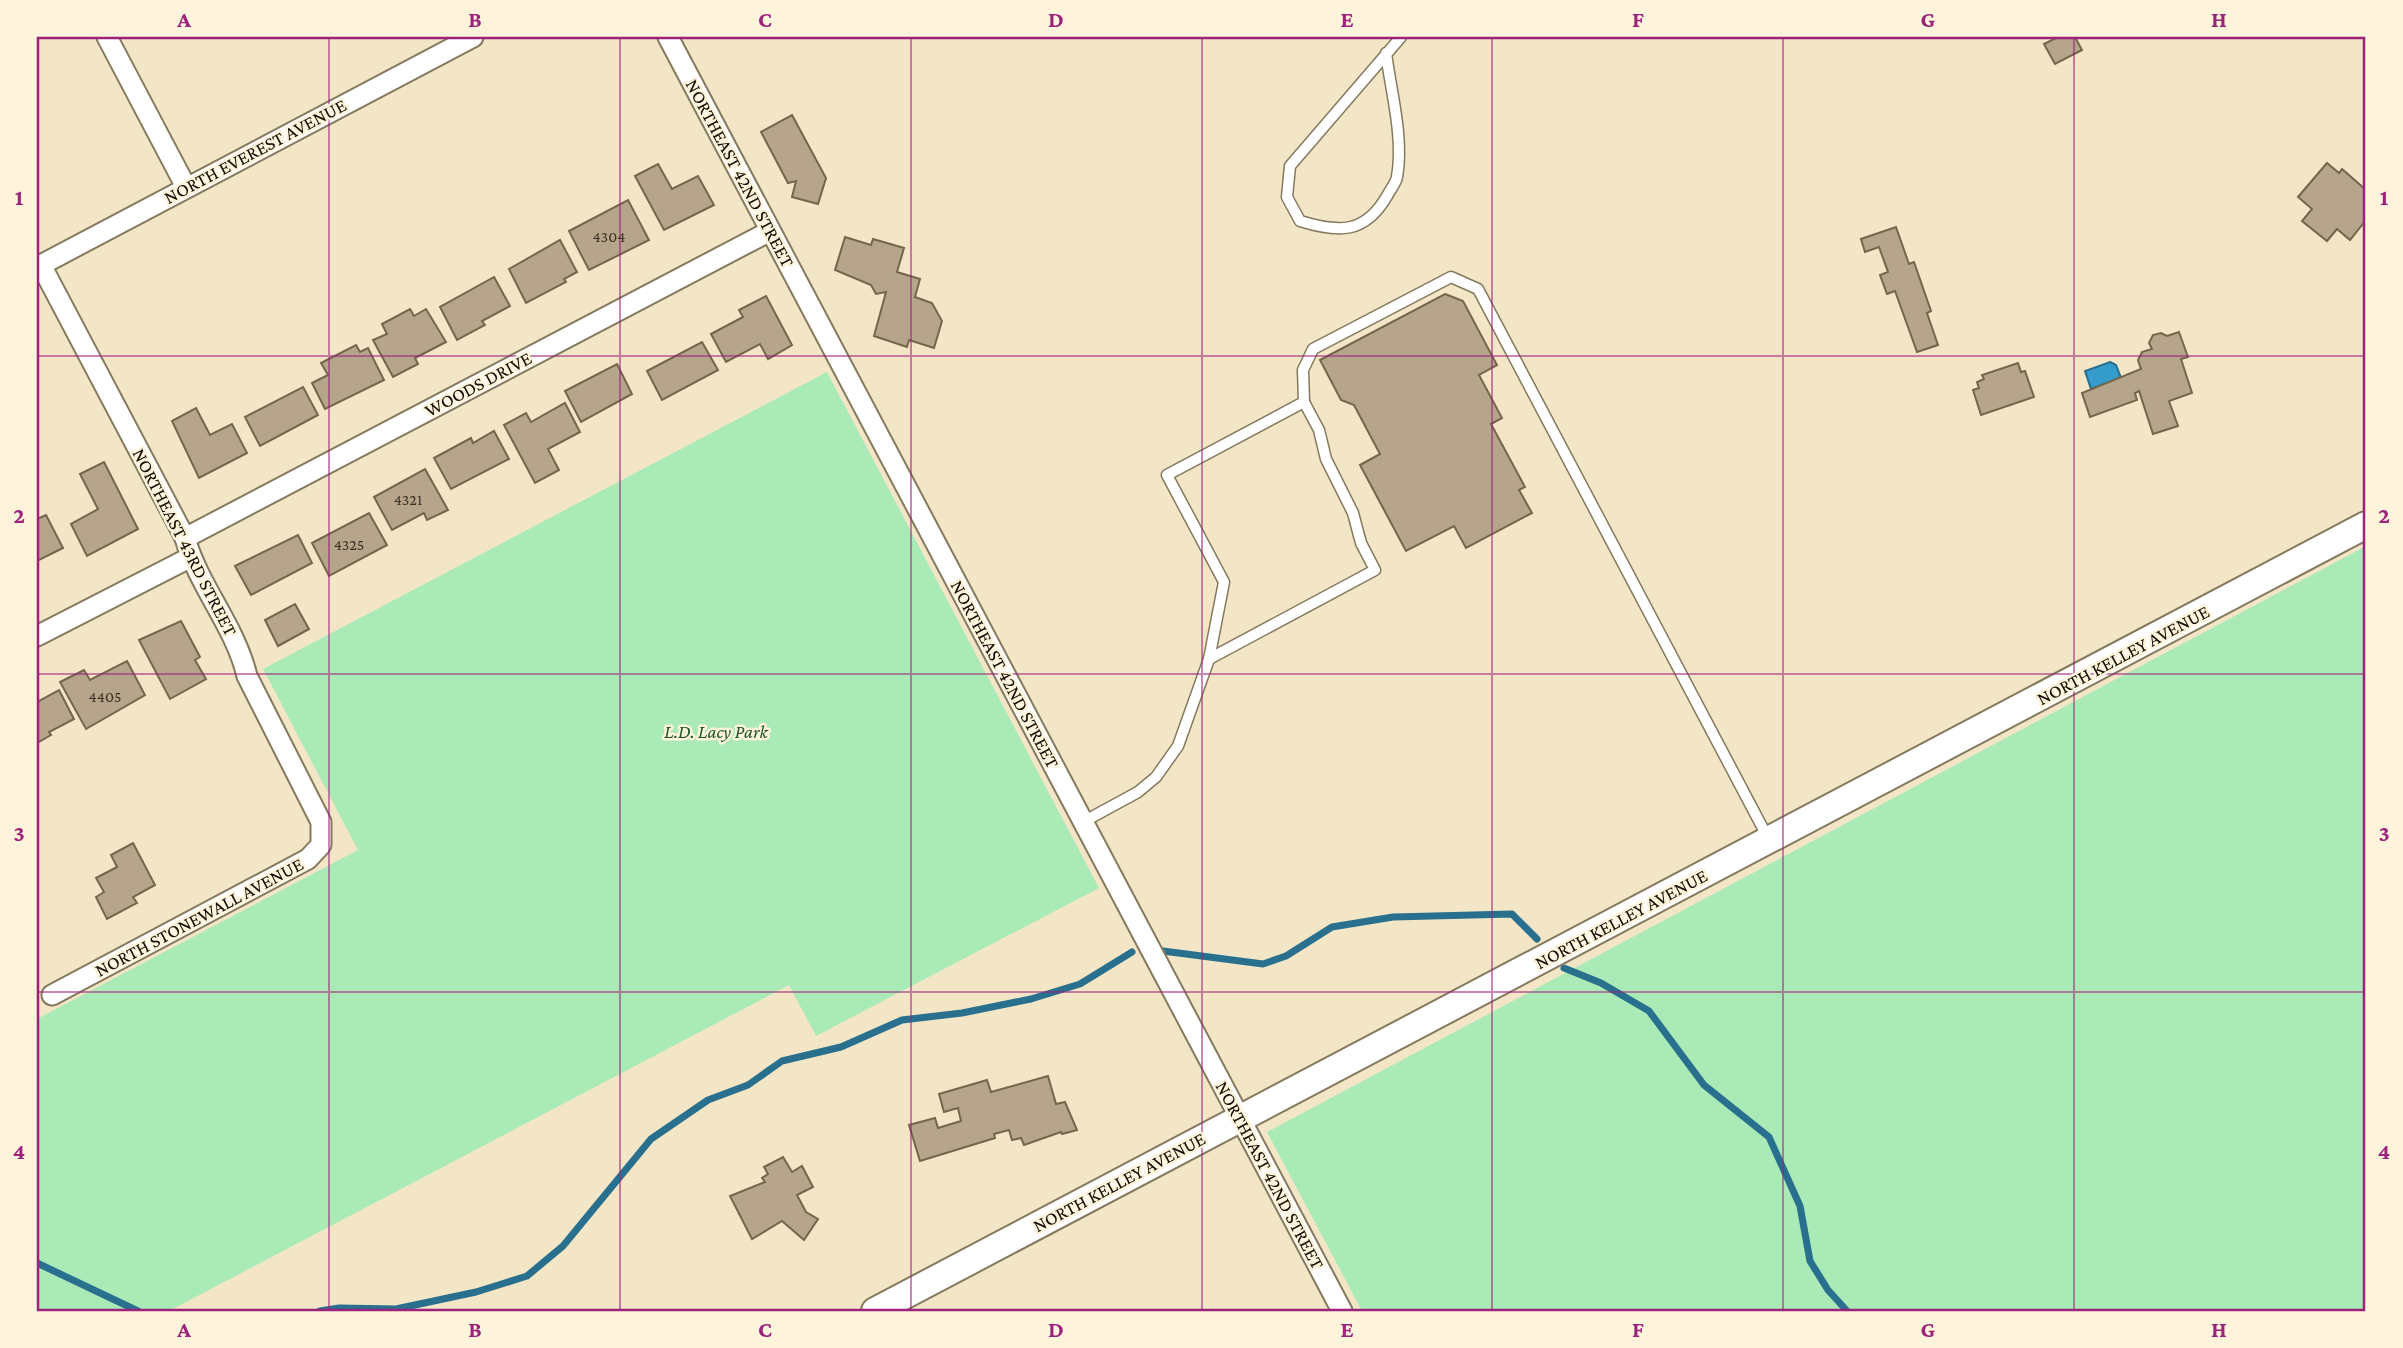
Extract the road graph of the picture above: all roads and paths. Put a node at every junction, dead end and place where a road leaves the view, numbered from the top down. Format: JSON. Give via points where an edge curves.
{"nodes":[{"id":1,"x":107,"y":37,"type":"edge"},
{"id":2,"x":473,"y":37,"type":"edge"},
{"id":3,"x":668,"y":37,"type":"edge"},
{"id":4,"x":1401,"y":37,"type":"edge"},
{"id":5,"x":1386,"y":53,"type":"junction"},
{"id":6,"x":186,"y":187,"type":"junction"},
{"id":7,"x":770,"y":231,"type":"junction"},
{"id":8,"x":39,"y":266,"type":"edge"},
{"id":9,"x":1304,"y":402,"type":"junction"},
{"id":10,"x":2366,"y":525,"type":"edge"},
{"id":11,"x":188,"y":547,"type":"junction"},
{"id":12,"x":37,"y":636,"type":"edge"},
{"id":13,"x":1209,"y":659,"type":"junction"},
{"id":14,"x":321,"y":822,"type":"joint"},
{"id":15,"x":1083,"y":822,"type":"junction"},
{"id":16,"x":1770,"y":841,"type":"junction"},
{"id":17,"x":52,"y":995,"type":"dead end"},
{"id":18,"x":1239,"y":1118,"type":"junction"},
{"id":19,"x":875,"y":1311,"type":"edge"},
{"id":20,"x":1342,"y":1311,"type":"edge"}],
"edges":[{"from":1,"to":6,"type":"street"},
{"from":2,"to":6,"type":"street","name":"NORTH EVEREST AVENUE"},
{"from":3,"to":7,"type":"street","name":"NORTHEAST 42ND STREET"},
{"from":4,"to":5,"type":"lane"},
{"from":5,"to":5,"type":"lane","via":[[1290,166],[1287,197],[1300,221],[1331,230],[1366,223],[1397,178],[1398,146]]},
{"from":6,"to":8,"type":"street","name":"NORTH EVEREST AVENUE"},
{"from":7,"to":11,"type":"street","name":"WOODS DRIVE"},
{"from":7,"to":15,"type":"street","name":"NORTHEAST 42ND STREET"},
{"from":8,"to":11,"type":"street","name":"NORTHEAST 43RD STREET"},
{"from":9,"to":13,"type":"lane","via":[[1167,475],[1224,582]]},
{"from":9,"to":13,"type":"lane","via":[[1375,570]]},
{"from":9,"to":16,"type":"lane","via":[[1303,370],[1313,349],[1451,277],[1478,289]]},
{"from":10,"to":16,"type":"street","name":"NORTH KELLEY AVENUE"},
{"from":11,"to":12,"type":"street","name":"WOODS DRIVE"},
{"from":11,"to":14,"type":"street","name":"NORTHEAST 43RD STREET"},
{"from":13,"to":15,"type":"lane","via":[[1178,746],[1156,777]]},
{"from":14,"to":17,"type":"street","name":"NORTH STONEWALL AVENUE","via":[[321,845],[309,859]]},
{"from":15,"to":18,"type":"street","name":"NORTHEAST 42ND STREET"},
{"from":16,"to":18,"type":"street","name":"NORTH KELLEY AVENUE"},
{"from":18,"to":19,"type":"street","name":"NORTH KELLEY AVENUE"},
{"from":18,"to":20,"type":"street","name":"NORTHEAST 42ND STREET"}]}
